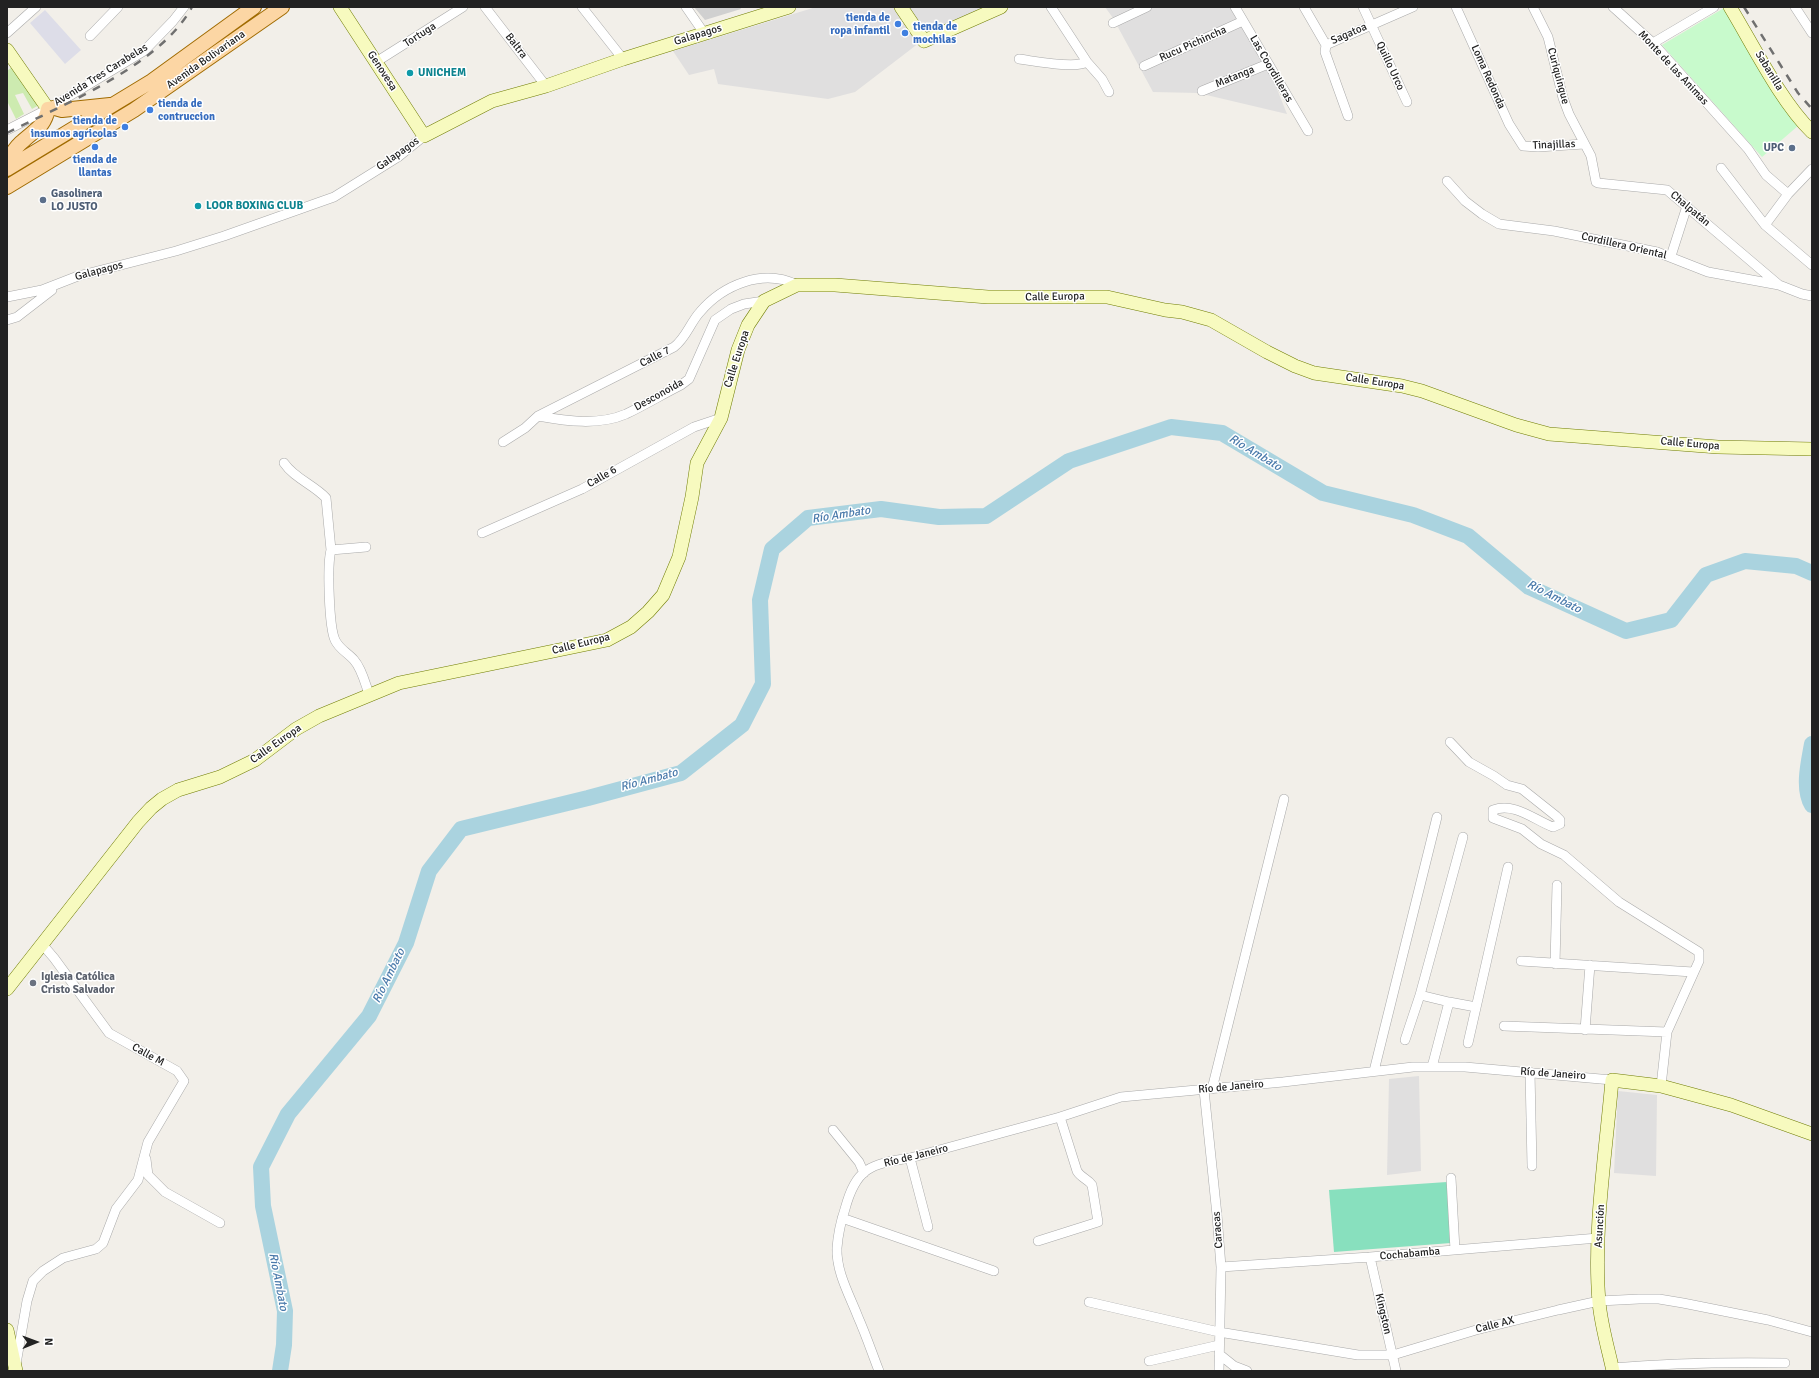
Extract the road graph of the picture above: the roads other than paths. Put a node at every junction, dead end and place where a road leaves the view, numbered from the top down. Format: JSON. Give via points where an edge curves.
{"nodes":[{"id":1,"x":36,"y":7,"type":"edge"},
{"id":2,"x":118,"y":7,"type":"edge"},
{"id":3,"x":184,"y":7,"type":"edge"},
{"id":4,"x":254,"y":7,"type":"edge"},
{"id":5,"x":282,"y":7,"type":"edge"},
{"id":6,"x":340,"y":7,"type":"edge"},
{"id":7,"x":463,"y":7,"type":"edge"},
{"id":8,"x":485,"y":7,"type":"edge"},
{"id":9,"x":582,"y":7,"type":"edge"},
{"id":10,"x":686,"y":7,"type":"edge"},
{"id":11,"x":789,"y":7,"type":"edge"},
{"id":12,"x":901,"y":7,"type":"edge"},
{"id":13,"x":1001,"y":7,"type":"edge"},
{"id":14,"x":1051,"y":7,"type":"edge"},
{"id":15,"x":1147,"y":7,"type":"edge"},
{"id":16,"x":1236,"y":7,"type":"edge"},
{"id":17,"x":1304,"y":7,"type":"edge"},
{"id":18,"x":1363,"y":7,"type":"edge"},
{"id":19,"x":1413,"y":7,"type":"edge"},
{"id":20,"x":1456,"y":7,"type":"edge"},
{"id":21,"x":1533,"y":7,"type":"edge"},
{"id":22,"x":1613,"y":7,"type":"edge"},
{"id":23,"x":1714,"y":7,"type":"edge"},
{"id":24,"x":1730,"y":7,"type":"edge"},
{"id":25,"x":1795,"y":7,"type":"edge"},
{"id":26,"x":1243,"y":21,"type":"junction"},
{"id":27,"x":1113,"y":23,"type":"dead end"},
{"id":28,"x":1371,"y":24,"type":"junction"},
{"id":29,"x":7,"y":33,"type":"edge"},
{"id":30,"x":704,"y":33,"type":"junction"},
{"id":31,"x":1812,"y":33,"type":"edge"},
{"id":32,"x":90,"y":36,"type":"dead end"},
{"id":33,"x":1653,"y":43,"type":"junction"},
{"id":34,"x":1326,"y":45,"type":"junction"},
{"id":35,"x":7,"y":50,"type":"edge"},
{"id":36,"x":623,"y":59,"type":"junction"},
{"id":37,"x":1020,"y":59,"type":"dead end"},
{"id":38,"x":376,"y":62,"type":"junction"},
{"id":39,"x":1087,"y":62,"type":"junction"},
{"id":40,"x":1268,"y":64,"type":"junction"},
{"id":41,"x":1144,"y":66,"type":"dead end"},
{"id":42,"x":546,"y":86,"type":"junction"},
{"id":43,"x":1202,"y":91,"type":"dead end"},
{"id":44,"x":1109,"y":92,"type":"dead end"},
{"id":45,"x":1407,"y":102,"type":"dead end"},
{"id":46,"x":114,"y":105,"type":"junction"},
{"id":47,"x":48,"y":109,"type":"junction"},
{"id":48,"x":1348,"y":116,"type":"dead end"},
{"id":49,"x":7,"y":130,"type":"edge"},
{"id":50,"x":1308,"y":131,"type":"dead end"},
{"id":51,"x":1812,"y":132,"type":"edge"},
{"id":52,"x":424,"y":136,"type":"junction"},
{"id":53,"x":1584,"y":144,"type":"junction"},
{"id":54,"x":1523,"y":146,"type":"joint"},
{"id":55,"x":7,"y":161,"type":"edge"},
{"id":56,"x":1722,"y":168,"type":"dead end"},
{"id":57,"x":7,"y":169,"type":"edge"},
{"id":58,"x":1812,"y":169,"type":"edge"},
{"id":59,"x":1447,"y":181,"type":"dead end"},
{"id":60,"x":7,"y":187,"type":"edge"},
{"id":61,"x":1788,"y":194,"type":"junction"},
{"id":62,"x":1687,"y":206,"type":"junction"},
{"id":63,"x":1765,"y":225,"type":"junction"},
{"id":64,"x":1671,"y":256,"type":"junction"},
{"id":65,"x":1812,"y":265,"type":"edge"},
{"id":66,"x":59,"y":283,"type":"junction"},
{"id":67,"x":797,"y":285,"type":"junction"},
{"id":68,"x":1779,"y":285,"type":"junction"},
{"id":69,"x":1812,"y":296,"type":"edge"},
{"id":70,"x":7,"y":297,"type":"edge"},
{"id":71,"x":764,"y":301,"type":"junction"},
{"id":72,"x":7,"y":320,"type":"edge"},
{"id":73,"x":538,"y":416,"type":"junction"},
{"id":74,"x":720,"y":418,"type":"junction"},
{"id":75,"x":503,"y":442,"type":"dead end"},
{"id":76,"x":1812,"y":449,"type":"edge"},
{"id":77,"x":284,"y":463,"type":"dead end"},
{"id":78,"x":482,"y":534,"type":"dead end"},
{"id":79,"x":366,"y":547,"type":"dead end"},
{"id":80,"x":331,"y":550,"type":"junction"},
{"id":81,"x":369,"y":694,"type":"junction"},
{"id":82,"x":1450,"y":742,"type":"dead end"},
{"id":83,"x":1284,"y":799,"type":"dead end"},
{"id":84,"x":1436,"y":817,"type":"dead end"},
{"id":85,"x":1463,"y":836,"type":"dead end"},
{"id":86,"x":1508,"y":867,"type":"dead end"},
{"id":87,"x":1558,"y":885,"type":"dead end"},
{"id":88,"x":42,"y":944,"type":"junction"},
{"id":89,"x":1521,"y":961,"type":"dead end"},
{"id":90,"x":1555,"y":964,"type":"junction"},
{"id":91,"x":1590,"y":965,"type":"junction"},
{"id":92,"x":1693,"y":972,"type":"junction"},
{"id":93,"x":7,"y":989,"type":"edge"},
{"id":94,"x":1420,"y":995,"type":"junction"},
{"id":95,"x":1449,"y":1002,"type":"junction"},
{"id":96,"x":1476,"y":1007,"type":"junction"},
{"id":97,"x":1504,"y":1026,"type":"dead end"},
{"id":98,"x":1585,"y":1030,"type":"junction"},
{"id":99,"x":1667,"y":1032,"type":"junction"},
{"id":100,"x":1406,"y":1040,"type":"dead end"},
{"id":101,"x":1468,"y":1043,"type":"dead end"},
{"id":102,"x":1432,"y":1067,"type":"junction"},
{"id":103,"x":1374,"y":1071,"type":"junction"},
{"id":104,"x":1530,"y":1072,"type":"junction"},
{"id":105,"x":1612,"y":1080,"type":"junction"},
{"id":106,"x":1661,"y":1086,"type":"junction"},
{"id":107,"x":1208,"y":1089,"type":"junction"},
{"id":108,"x":1060,"y":1118,"type":"junction"},
{"id":109,"x":833,"y":1130,"type":"dead end"},
{"id":110,"x":1812,"y":1134,"type":"edge"},
{"id":111,"x":145,"y":1150,"type":"junction"},
{"id":112,"x":910,"y":1158,"type":"junction"},
{"id":113,"x":1532,"y":1166,"type":"dead end"},
{"id":114,"x":864,"y":1173,"type":"junction"},
{"id":115,"x":1451,"y":1178,"type":"dead end"},
{"id":116,"x":842,"y":1218,"type":"junction"},
{"id":117,"x":220,"y":1223,"type":"dead end"},
{"id":118,"x":928,"y":1227,"type":"dead end"},
{"id":119,"x":1598,"y":1238,"type":"junction"},
{"id":120,"x":1038,"y":1241,"type":"dead end"},
{"id":121,"x":1455,"y":1250,"type":"junction"},
{"id":122,"x":1370,"y":1257,"type":"junction"},
{"id":123,"x":1221,"y":1268,"type":"junction"},
{"id":124,"x":994,"y":1271,"type":"dead end"},
{"id":125,"x":1599,"y":1301,"type":"junction"},
{"id":126,"x":1089,"y":1302,"type":"dead end"},
{"id":127,"x":7,"y":1330,"type":"edge"},
{"id":128,"x":1219,"y":1332,"type":"junction"},
{"id":129,"x":1812,"y":1332,"type":"edge"},
{"id":130,"x":1219,"y":1350,"type":"junction"},
{"id":131,"x":1393,"y":1355,"type":"junction"},
{"id":132,"x":1149,"y":1362,"type":"dead end"},
{"id":133,"x":1785,"y":1363,"type":"dead end"},
{"id":134,"x":16,"y":1369,"type":"edge"},
{"id":135,"x":1613,"y":1370,"type":"edge"},
{"id":136,"x":879,"y":1371,"type":"edge"},
{"id":137,"x":1219,"y":1371,"type":"edge"},
{"id":138,"x":1247,"y":1371,"type":"edge"},
{"id":139,"x":1396,"y":1371,"type":"edge"}],
"edges":[{"from":1,"to":29,"type":"street"},
{"from":2,"to":32,"type":"street"},
{"from":3,"to":47,"type":"street","name":"Avenida Tres Carabelas","via":[[144,51]]},
{"from":4,"to":46,"type":"main road","name":"Avenida Bolivariana","via":[[152,81]]},
{"from":5,"to":60,"type":"main road","name":"Avenida Bolivariana","via":[[134,110]]},
{"from":6,"to":38,"type":"street","name":"Genovesa"},
{"from":7,"to":38,"type":"street","name":"Tortuga"},
{"from":8,"to":42,"type":"street","name":"Baltra"},
{"from":9,"to":36,"type":"street"},
{"from":10,"to":30,"type":"street"},
{"from":11,"to":30,"type":"street","name":"Galapagos"},
{"from":12,"to":13,"type":"street","via":[[924,42]]},
{"from":14,"to":39,"type":"street"},
{"from":15,"to":27,"type":"street"},
{"from":16,"to":26,"type":"street","name":"Las Coordilleras"},
{"from":17,"to":34,"type":"street","name":"Sagatoa"},
{"from":18,"to":28,"type":"street","name":"Quillo Urco"},
{"from":19,"to":28,"type":"street","name":"Sagatoa"},
{"from":20,"to":54,"type":"street","name":"Loma Redonda","via":[[1509,124]]},
{"from":21,"to":53,"type":"street","name":"Curiquingue","via":[[1548,37],[1563,98]]},
{"from":22,"to":33,"type":"street","name":"Monte de las Animas"},
{"from":23,"to":33,"type":"street"},
{"from":24,"to":51,"type":"street","name":"Sabanilla","via":[[1777,85],[1799,118]]},
{"from":25,"to":31,"type":"street"},
{"from":26,"to":40,"type":"street","name":"Las Coordilleras"},
{"from":26,"to":41,"type":"street","name":"Rucu Pichincha"},
{"from":28,"to":34,"type":"street","name":"Sagatoa"},
{"from":28,"to":45,"type":"street","name":"Quillo Urco"},
{"from":30,"to":36,"type":"street","name":"Galapagos"},
{"from":33,"to":61,"type":"street","name":"Monte de las Animas","via":[[1748,149],[1766,175]]},
{"from":34,"to":48,"type":"street","via":[[1325,52]]},
{"from":35,"to":47,"type":"street"},
{"from":36,"to":42,"type":"street","name":"Galapagos"},
{"from":37,"to":39,"type":"street","via":[[1054,64]]},
{"from":38,"to":52,"type":"street","name":"Genovesa"},
{"from":39,"to":44,"type":"street","via":[[1102,79]]},
{"from":40,"to":43,"type":"street","name":"Matanga"},
{"from":40,"to":50,"type":"street","name":"Las Coordilleras"},
{"from":42,"to":52,"type":"street","name":"Galapagos","via":[[492,101]]},
{"from":46,"to":47,"type":"main road"},
{"from":46,"to":57,"type":"main road","name":"Avenida Bolivariana"},
{"from":47,"to":49,"type":"street","name":"Avenida Tres Carabelas"},
{"from":47,"to":55,"type":"main road","via":[[45,121],[22,141]]},
{"from":52,"to":66,"type":"street","name":"Galapagos","via":[[398,157],[334,197],[224,236]]},
{"from":53,"to":54,"type":"street","name":"Tinajillas"},
{"from":53,"to":62,"type":"street","name":"Chalpatán","via":[[1591,156],[1596,182],[1667,190]]},
{"from":56,"to":63,"type":"street"},
{"from":58,"to":61,"type":"street"},
{"from":59,"to":64,"type":"street","name":"Cordillera Oriental","via":[[1465,201],[1499,224],[1554,231]]},
{"from":61,"to":63,"type":"street"},
{"from":62,"to":64,"type":"street"},
{"from":62,"to":68,"type":"street","name":"Chalpatán"},
{"from":63,"to":65,"type":"street"},
{"from":64,"to":68,"type":"street","name":"Cordillera Oriental","via":[[1708,272]]},
{"from":66,"to":70,"type":"street","name":"Galapagos","via":[[42,290]]},
{"from":66,"to":72,"type":"street","via":[[17,317]]},
{"from":67,"to":71,"type":"street","name":"Calle Europa"},
{"from":67,"to":73,"type":"street","name":"Calle 7","via":[[789,281],[763,278],[741,282],[716,295],[699,313],[680,343],[674,347]]},
{"from":67,"to":76,"type":"street","name":"Calle Europa","via":[[835,285],[988,297],[1107,297],[1211,320],[1266,352],[1314,372],[1422,391],[1516,425],[1549,434],[1718,447]]},
{"from":68,"to":69,"type":"street","name":"Cordillera Oriental"},
{"from":71,"to":73,"type":"street","name":"Desconoida","via":[[731,309],[715,320],[688,379],[625,414],[594,421],[566,421]]},
{"from":71,"to":74,"type":"street","name":"Calle Europa","via":[[748,325],[738,350]]},
{"from":73,"to":75,"type":"street","name":"Calle 7"},
{"from":74,"to":78,"type":"street","name":"Calle 6","via":[[694,427],[582,489]]},
{"from":74,"to":81,"type":"street","name":"Calle Europa","via":[[697,464],[688,517],[672,576],[663,595],[631,627],[607,640],[399,683]]},
{"from":77,"to":80,"type":"street","via":[[288,470],[326,498]]},
{"from":79,"to":80,"type":"street"},
{"from":80,"to":81,"type":"street","via":[[328,560],[329,584],[335,640],[354,660]]},
{"from":81,"to":88,"type":"street","name":"Calle Europa","via":[[319,716],[296,729],[255,760],[220,778],[178,790],[162,799],[138,822]]},
{"from":82,"to":92,"type":"street","via":[[1469,762],[1507,785],[1522,789],[1556,816],[1560,824],[1553,827],[1527,814],[1501,807],[1493,810],[1493,818],[1522,829],[1541,844],[1564,855],[1619,902],[1694,947],[1699,952],[1699,961]]},
{"from":83,"to":107,"type":"street"},
{"from":84,"to":103,"type":"street"},
{"from":85,"to":94,"type":"street"},
{"from":86,"to":96,"type":"street"},
{"from":87,"to":90,"type":"street"},
{"from":88,"to":93,"type":"street","name":"Calle Europa"},
{"from":88,"to":111,"type":"street","name":"Calle M","via":[[108,1033],[177,1071],[183,1079]]},
{"from":89,"to":90,"type":"street"},
{"from":90,"to":91,"type":"street"},
{"from":91,"to":92,"type":"street"},
{"from":91,"to":98,"type":"street"},
{"from":92,"to":99,"type":"street"},
{"from":94,"to":95,"type":"street"},
{"from":94,"to":100,"type":"street"},
{"from":95,"to":96,"type":"street"},
{"from":95,"to":102,"type":"street"},
{"from":96,"to":101,"type":"street"},
{"from":97,"to":98,"type":"street"},
{"from":98,"to":99,"type":"street"},
{"from":99,"to":106,"type":"street"},
{"from":102,"to":103,"type":"street","name":"Río de Janeiro"},
{"from":102,"to":104,"type":"street","name":"Río de Janeiro"},
{"from":103,"to":107,"type":"street","name":"Río de Janeiro"},
{"from":104,"to":105,"type":"street","name":"Río de Janeiro"},
{"from":104,"to":113,"type":"street"},
{"from":105,"to":106,"type":"street","name":"Río de Janeiro"},
{"from":105,"to":119,"type":"street","name":"Asunción"},
{"from":106,"to":110,"type":"street","name":"Río de Janeiro","via":[[1731,1105]]},
{"from":107,"to":108,"type":"street","name":"Río de Janeiro","via":[[1121,1097]]},
{"from":107,"to":123,"type":"street","name":"Caracas"},
{"from":108,"to":112,"type":"street","name":"Río de Janeiro"},
{"from":108,"to":120,"type":"street","via":[[1077,1171],[1081,1177],[1090,1181],[1092,1186],[1098,1222]]},
{"from":109,"to":114,"type":"street","via":[[859,1162]]},
{"from":111,"to":117,"type":"street","via":[[148,1175],[159,1186],[183,1203]]},
{"from":111,"to":134,"type":"street","name":"Calle M","via":[[138,1180],[116,1209],[100,1246],[63,1258],[33,1281],[27,1301]]},
{"from":112,"to":114,"type":"street","name":"Río de Janeiro","via":[[881,1164]]},
{"from":112,"to":118,"type":"street"},
{"from":114,"to":116,"type":"street","name":"Río de Janeiro","via":[[854,1183]]},
{"from":115,"to":121,"type":"street"},
{"from":116,"to":124,"type":"street"},
{"from":116,"to":136,"type":"street","name":"Río de Janeiro","via":[[837,1248],[840,1268]]},
{"from":119,"to":121,"type":"street","name":"Cochabamba"},
{"from":119,"to":125,"type":"street","name":"Asunción"},
{"from":121,"to":122,"type":"street","name":"Cochabamba"},
{"from":122,"to":123,"type":"street","name":"Cochabamba"},
{"from":122,"to":131,"type":"street","name":"Kingston"},
{"from":123,"to":128,"type":"street","name":"Caracas"},
{"from":125,"to":129,"type":"street","name":"Calle AX","via":[[1639,1299],[1677,1302],[1768,1320]]},
{"from":125,"to":131,"type":"street","name":"Calle AX","via":[[1476,1330]]},
{"from":125,"to":135,"type":"street","name":"Asunción","via":[[1601,1321]]},
{"from":126,"to":128,"type":"street","name":"Calle AX"},
{"from":127,"to":134,"type":"street"},
{"from":128,"to":130,"type":"street","name":"Caracas"},
{"from":128,"to":131,"type":"street","name":"Calle AX","via":[[1358,1355]]},
{"from":130,"to":132,"type":"street"},
{"from":130,"to":137,"type":"street","name":"Caracas"},
{"from":130,"to":138,"type":"street","via":[[1234,1366]]},
{"from":131,"to":139,"type":"street","name":"Kingston"},
{"from":133,"to":135,"type":"street","via":[[1670,1364]]}]}
